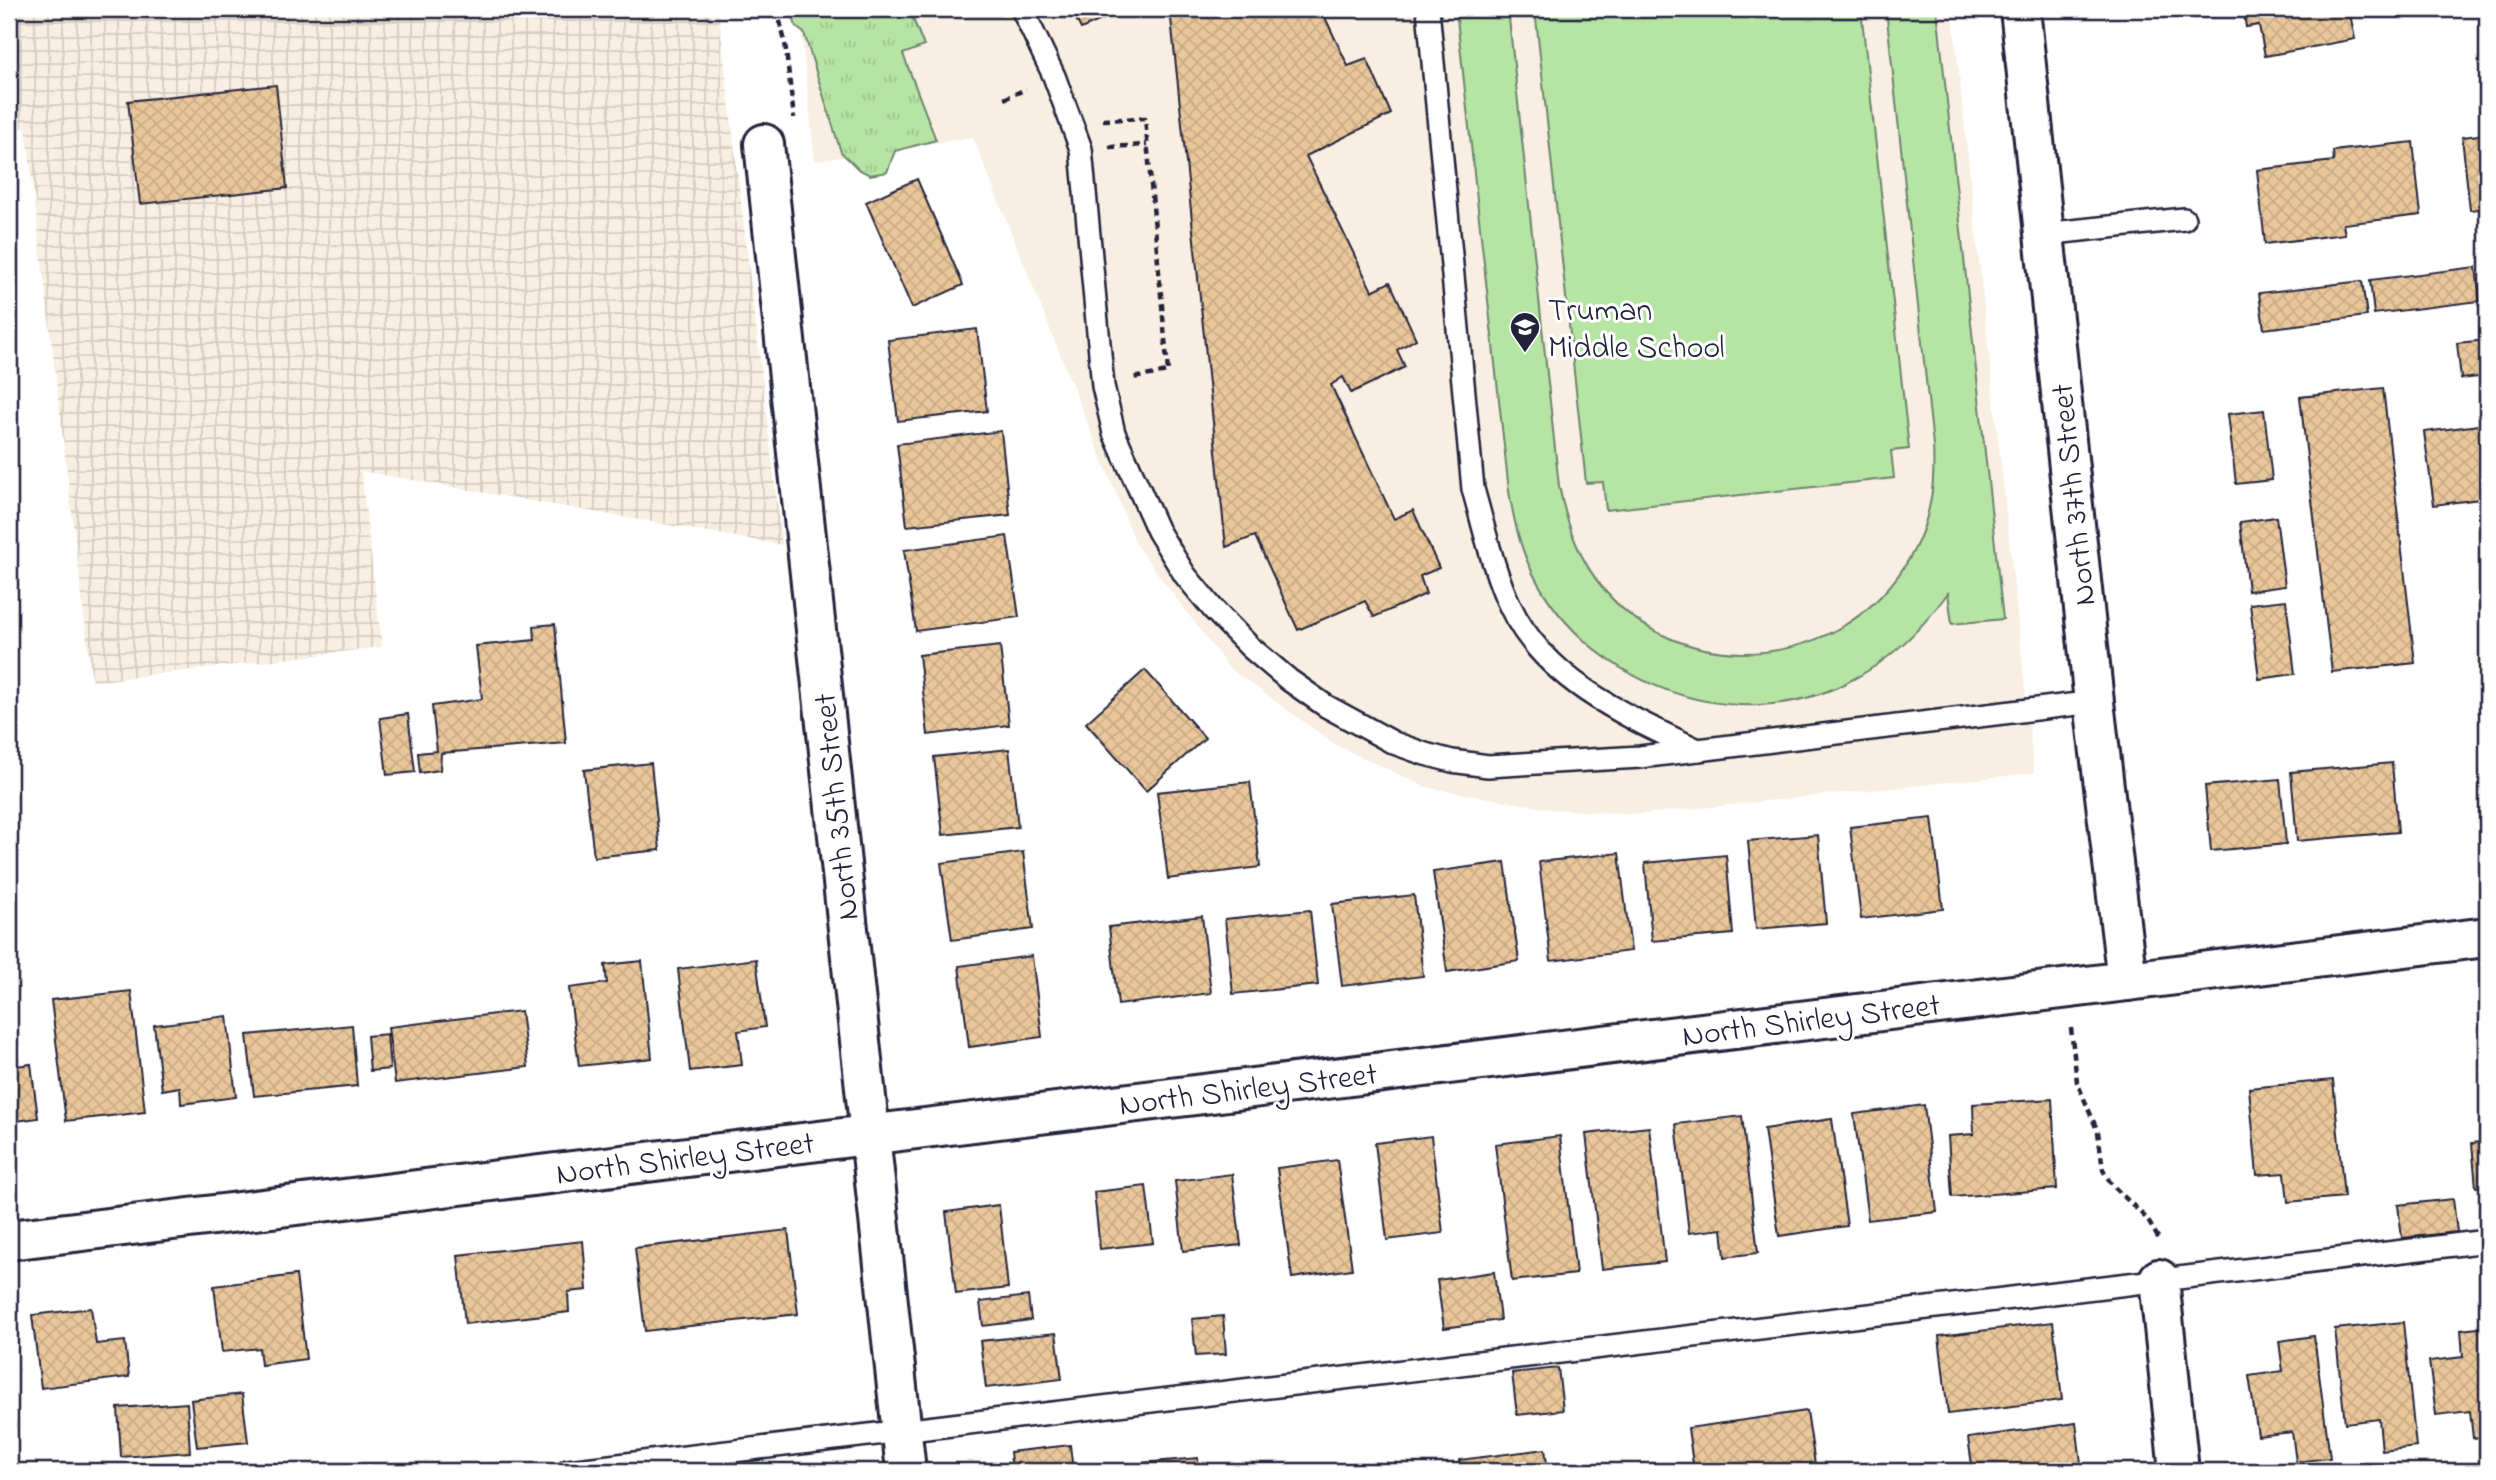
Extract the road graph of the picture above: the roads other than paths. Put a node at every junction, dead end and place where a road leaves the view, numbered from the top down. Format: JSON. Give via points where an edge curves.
{"nodes":[{"id":1,"x":1022,"y":9,"type":"edge"},
{"id":2,"x":1428,"y":9,"type":"edge"},
{"id":3,"x":2020,"y":9,"type":"edge"},
{"id":4,"x":764,"y":144,"type":"dead end"},
{"id":5,"x":2184,"y":219,"type":"dead end"},
{"id":6,"x":2044,"y":234,"type":"junction"},
{"id":7,"x":2094,"y":702,"type":"junction"},
{"id":8,"x":1698,"y":750,"type":"junction"},
{"id":9,"x":2487,"y":937,"type":"edge"},
{"id":10,"x":2127,"y":981,"type":"junction"},
{"id":11,"x":870,"y":1135,"type":"junction"},
{"id":12,"x":9,"y":1240,"type":"edge"},
{"id":13,"x":2487,"y":1241,"type":"edge"},
{"id":14,"x":2165,"y":1278,"type":"junction"},
{"id":15,"x":902,"y":1430,"type":"junction"},
{"id":16,"x":568,"y":1471,"type":"edge"},
{"id":17,"x":906,"y":1471,"type":"edge"},
{"id":18,"x":2179,"y":1471,"type":"edge"}],
"edges":[{"from":1,"to":8,"type":"lane","via":[[1081,149],[1103,386],[1114,433],[1158,531],[1214,610],[1250,647],[1326,706],[1394,743],[1425,754],[1488,766]]},
{"from":2,"to":8,"type":"lane","via":[[1473,488],[1510,607],[1540,651],[1591,695]]},
{"from":3,"to":6,"type":"street","name":"North 37th Street"},
{"from":4,"to":11,"type":"street","name":"North 35th Street"},
{"from":5,"to":6,"type":"lane"},
{"from":6,"to":7,"type":"street","name":"North 37th Street"},
{"from":7,"to":8,"type":"lane"},
{"from":7,"to":10,"type":"street","name":"North 37th Street"},
{"from":9,"to":10,"type":"street","name":"North Shirley Street"},
{"from":10,"to":11,"type":"street","name":"North Shirley Street"},
{"from":11,"to":12,"type":"street","name":"North Shirley Street"},
{"from":11,"to":15,"type":"street","name":"North 35th Street"},
{"from":13,"to":14,"type":"lane"},
{"from":14,"to":15,"type":"lane"},
{"from":14,"to":18,"type":"street"},
{"from":15,"to":16,"type":"lane"},
{"from":15,"to":17,"type":"street","name":"North 35th Street"}]}
